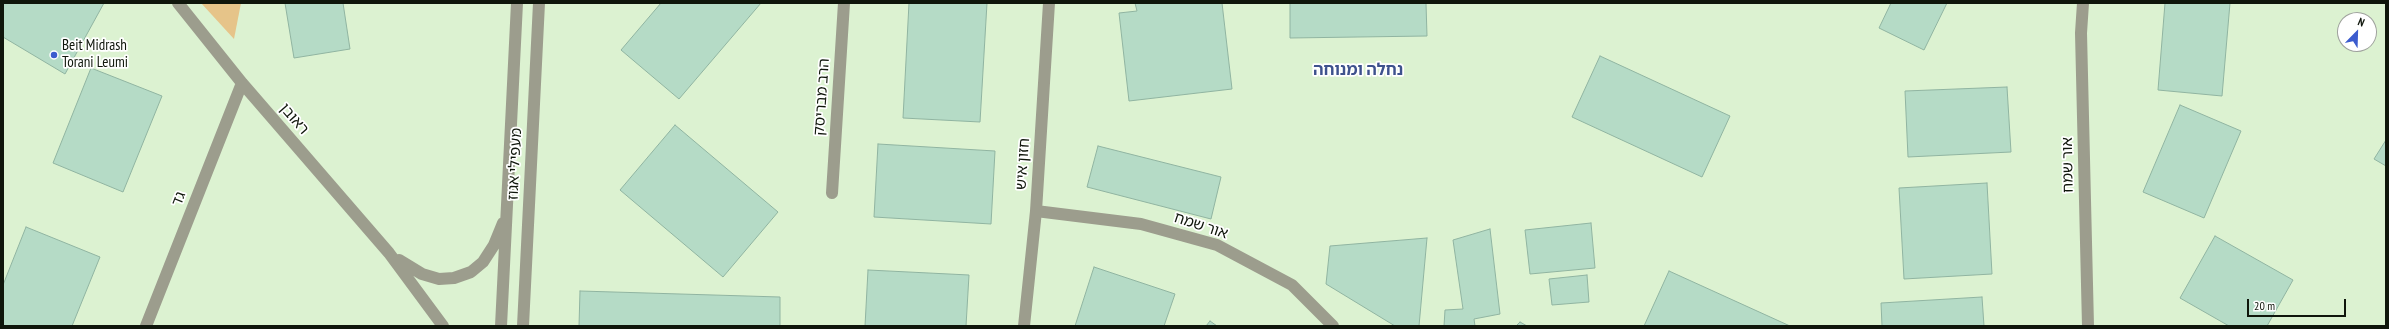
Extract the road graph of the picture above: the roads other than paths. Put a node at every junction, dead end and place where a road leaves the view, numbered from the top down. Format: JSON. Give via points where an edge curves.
{"nodes":[{"id":1,"x":178,"y":3,"type":"edge"},
{"id":2,"x":517,"y":3,"type":"edge"},
{"id":3,"x":539,"y":3,"type":"edge"},
{"id":4,"x":844,"y":3,"type":"edge"},
{"id":5,"x":1049,"y":3,"type":"edge"},
{"id":6,"x":2084,"y":3,"type":"edge"},
{"id":7,"x":242,"y":83,"type":"junction"},
{"id":8,"x":832,"y":193,"type":"dead end"},
{"id":9,"x":1036,"y":211,"type":"junction"},
{"id":10,"x":507,"y":212,"type":"junction"},
{"id":11,"x":390,"y":253,"type":"junction"},
{"id":12,"x":146,"y":326,"type":"edge"},
{"id":13,"x":443,"y":326,"type":"edge"},
{"id":14,"x":501,"y":326,"type":"edge"},
{"id":15,"x":524,"y":326,"type":"edge"},
{"id":16,"x":1024,"y":326,"type":"edge"},
{"id":17,"x":1333,"y":326,"type":"edge"},
{"id":18,"x":2088,"y":326,"type":"edge"}],
"edges":[{"from":1,"to":7,"type":"street","name":"ראובן"},
{"from":2,"to":10,"type":"street","name":"מעפילי אגוז"},
{"from":3,"to":15,"type":"street","name":"מעפילי אגוז"},
{"from":4,"to":8,"type":"street","name":"הרב מבריסק"},
{"from":5,"to":9,"type":"street","name":"חזון איש"},
{"from":6,"to":18,"type":"street","name":"אור שמח","via":[[2081,33]]},
{"from":7,"to":11,"type":"street","name":"ראובן"},
{"from":7,"to":12,"type":"street","name":"גד"},
{"from":9,"to":16,"type":"street","name":"חזון איש"},
{"from":9,"to":17,"type":"street","name":"אור שמח","via":[[1141,224],[1217,246],[1292,285]]},
{"from":10,"to":11,"type":"street","name":"ראובן","via":[[494,245],[483,262],[471,272],[454,278],[439,279],[422,274]]},
{"from":10,"to":14,"type":"street","name":"מעפילי אגוז"},
{"from":11,"to":13,"type":"street","name":"ראובן"}]}
